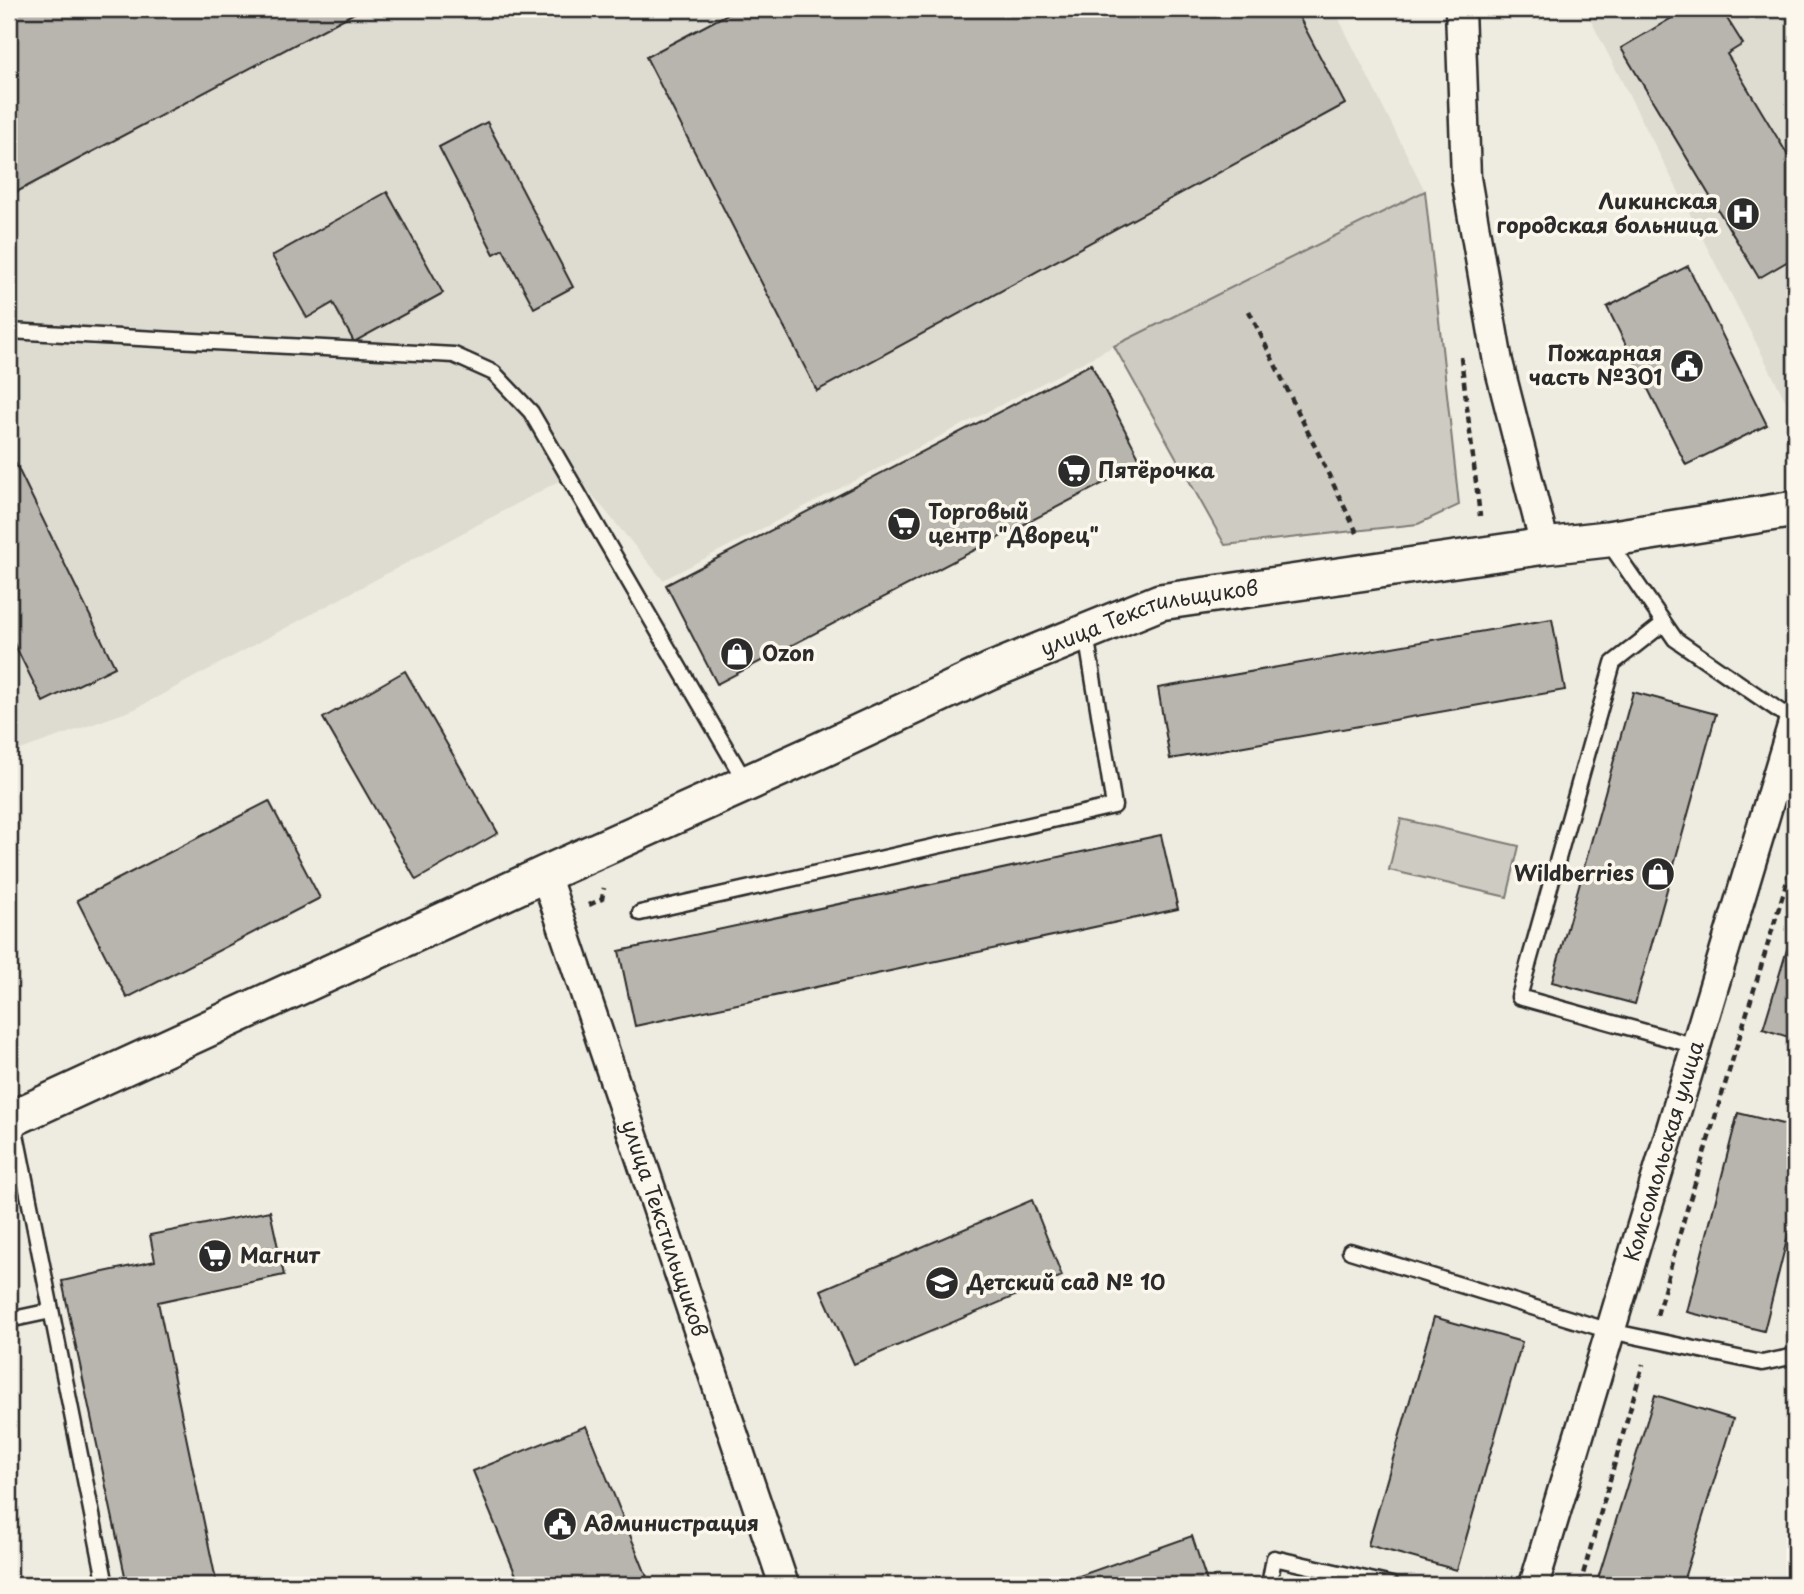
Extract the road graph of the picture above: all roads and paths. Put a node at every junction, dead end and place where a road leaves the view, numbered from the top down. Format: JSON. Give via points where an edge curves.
{"nodes":[{"id":1,"x":1460,"y":9,"type":"edge"},
{"id":2,"x":1248,"y":311,"type":"dead end"},
{"id":3,"x":9,"y":331,"type":"edge"},
{"id":4,"x":1795,"y":509,"type":"edge"},
{"id":5,"x":1606,"y":539,"type":"junction"},
{"id":6,"x":1545,"y":546,"type":"junction"},
{"id":7,"x":1364,"y":547,"type":"dead end"},
{"id":8,"x":1664,"y":623,"type":"junction"},
{"id":9,"x":1085,"y":632,"type":"junction"},
{"id":10,"x":1795,"y":719,"type":"edge"},
{"id":11,"x":746,"y":783,"type":"junction"},
{"id":12,"x":1795,"y":855,"type":"edge"},
{"id":13,"x":545,"y":874,"type":"junction"},
{"id":14,"x":640,"y":913,"type":"dead end"},
{"id":15,"x":1696,"y":1046,"type":"junction"},
{"id":16,"x":11,"y":1119,"type":"edge"},
{"id":17,"x":1350,"y":1251,"type":"dead end"},
{"id":18,"x":51,"y":1311,"type":"junction"},
{"id":19,"x":9,"y":1320,"type":"edge"},
{"id":20,"x":1610,"y":1331,"type":"junction"},
{"id":21,"x":1649,"y":1340,"type":"junction"},
{"id":22,"x":1795,"y":1356,"type":"edge"},
{"id":23,"x":106,"y":1585,"type":"edge"},
{"id":24,"x":784,"y":1585,"type":"edge"},
{"id":25,"x":1269,"y":1585,"type":"edge"},
{"id":26,"x":1392,"y":1585,"type":"edge"},
{"id":27,"x":1534,"y":1585,"type":"edge"},
{"id":28,"x":1580,"y":1585,"type":"edge"}],
"edges":[{"from":1,"to":6,"type":"street","via":[[1466,178],[1498,362]]},
{"from":2,"to":7,"type":"path"},
{"from":3,"to":11,"type":"lane","via":[[454,355],[494,373],[531,412]]},
{"from":4,"to":5,"type":"street","name":"улица Текстильщиков"},
{"from":5,"to":6,"type":"street","name":"улица Текстильщиков"},
{"from":5,"to":8,"type":"lane"},
{"from":6,"to":9,"type":"street","name":"улица Текстильщиков","via":[[1160,602]]},
{"from":8,"to":10,"type":"lane","via":[[1675,639]]},
{"from":8,"to":15,"type":"lane","via":[[1612,663],[1519,997]]},
{"from":9,"to":11,"type":"street","name":"улица Текстильщиков"},
{"from":9,"to":14,"type":"lane","via":[[1114,806]]},
{"from":10,"to":15,"type":"street","name":"Комсомольская улица"},
{"from":11,"to":13,"type":"street","name":"улица Текстильщиков"},
{"from":12,"to":21,"type":"path"},
{"from":13,"to":16,"type":"street","name":"улица Текстильщиков"},
{"from":13,"to":24,"type":"street","name":"улица Текстильщиков"},
{"from":15,"to":20,"type":"street","name":"Комсомольская улица"},
{"from":16,"to":18,"type":"lane"},
{"from":17,"to":20,"type":"lane"},
{"from":18,"to":19,"type":"lane"},
{"from":18,"to":23,"type":"lane"},
{"from":20,"to":21,"type":"lane"},
{"from":20,"to":27,"type":"street","name":"Комсомольская улица"},
{"from":21,"to":22,"type":"lane","via":[[1762,1363]]},
{"from":21,"to":28,"type":"path"},
{"from":25,"to":26,"type":"lane","via":[[1274,1558]]}]}
